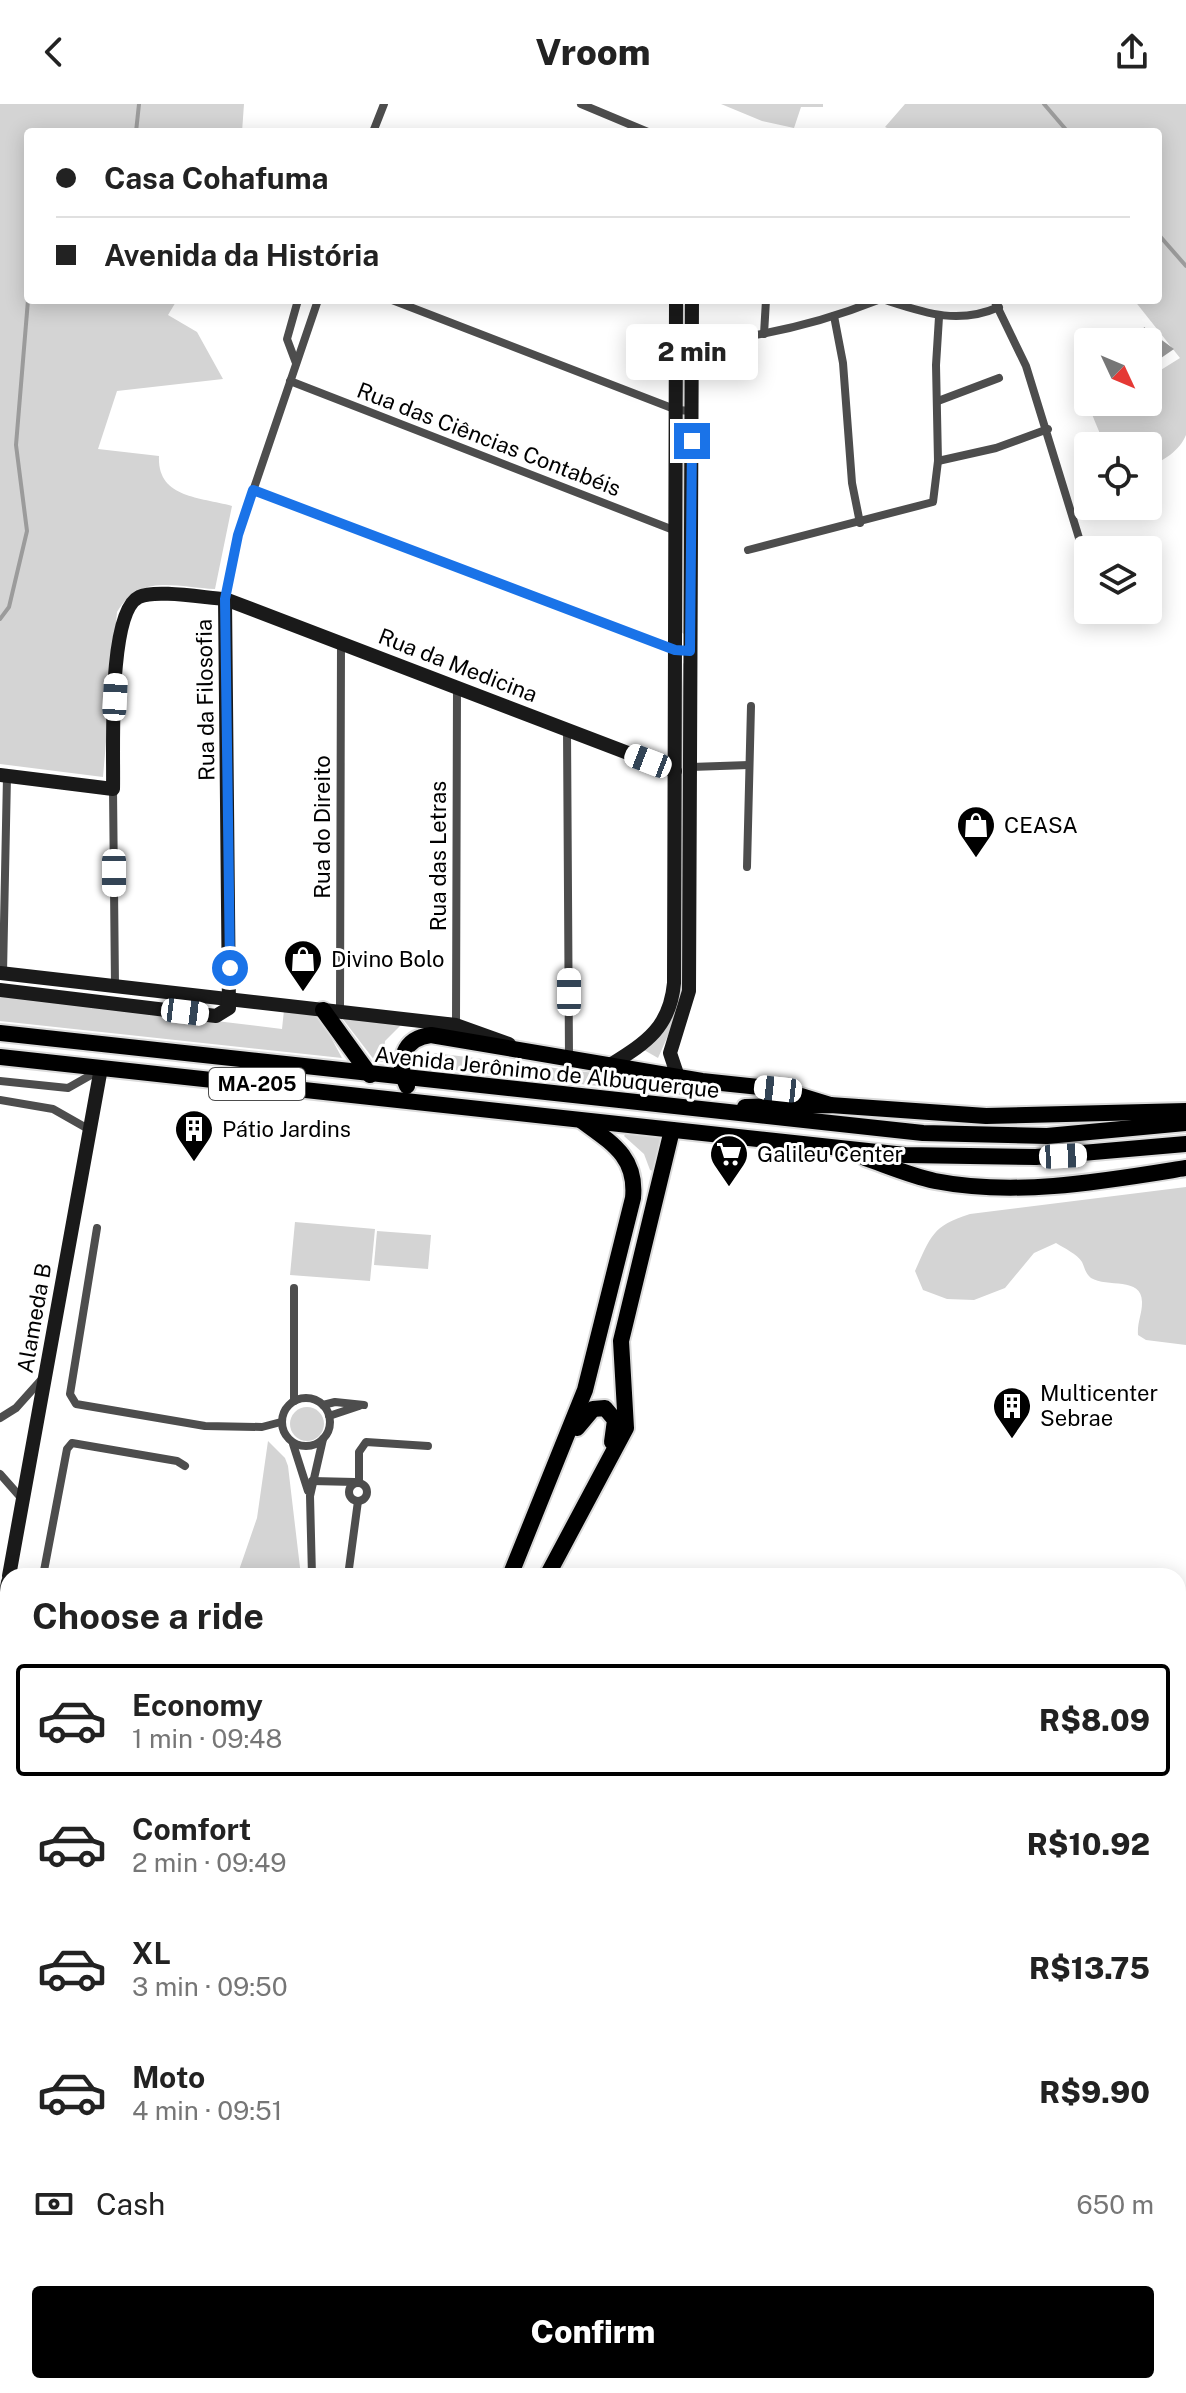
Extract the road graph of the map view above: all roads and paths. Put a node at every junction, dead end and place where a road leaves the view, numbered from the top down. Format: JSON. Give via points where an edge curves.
{"nodes":[{"id":1,"x":384,"y":104,"type":"edge"},
{"id":2,"x":581,"y":104,"type":"edge"},
{"id":3,"x":375,"y":128,"type":"edge"},
{"id":4,"x":638,"y":128,"type":"edge"},
{"id":5,"x":297,"y":304,"type":"edge"},
{"id":6,"x":317,"y":304,"type":"edge"},
{"id":7,"x":403,"y":304,"type":"edge"},
{"id":8,"x":676,"y":304,"type":"edge"},
{"id":9,"x":692,"y":304,"type":"edge"},
{"id":10,"x":766,"y":304,"type":"edge"},
{"id":11,"x":867,"y":304,"type":"edge"},
{"id":12,"x":898,"y":304,"type":"edge"},
{"id":13,"x":996,"y":304,"type":"edge"},
{"id":14,"x":834,"y":316,"type":"junction"},
{"id":15,"x":939,"y":317,"type":"junction"},
{"id":16,"x":764,"y":334,"type":"junction"},
{"id":17,"x":693,"y":343,"type":"junction"},
{"id":18,"x":296,"y":363,"type":"junction"},
{"id":19,"x":999,"y":378,"type":"dead end"},
{"id":20,"x":290,"y":381,"type":"junction"},
{"id":21,"x":938,"y":401,"type":"junction"},
{"id":22,"x":685,"y":410,"type":"junction"},
{"id":23,"x":1048,"y":429,"type":"junction"},
{"id":24,"x":938,"y":461,"type":"junction"},
{"id":25,"x":253,"y":490,"type":"junction"},
{"id":26,"x":860,"y":523,"type":"junction"},
{"id":27,"x":676,"y":531,"type":"junction"},
{"id":28,"x":1078,"y":536,"type":"edge"},
{"id":29,"x":748,"y":550,"type":"dead end"},
{"id":30,"x":225,"y":599,"type":"junction"},
{"id":31,"x":341,"y":643,"type":"junction"},
{"id":32,"x":682,"y":651,"type":"junction"},
{"id":33,"x":457,"y":688,"type":"junction"},
{"id":34,"x":751,"y":706,"type":"dead end"},
{"id":35,"x":567,"y":730,"type":"junction"},
{"id":36,"x":749,"y":765,"type":"junction"},
{"id":37,"x":691,"y":767,"type":"junction"},
{"id":38,"x":675,"y":771,"type":"junction"},
{"id":39,"x":3,"y":776,"type":"edge"},
{"id":40,"x":113,"y":789,"type":"junction"},
{"id":41,"x":747,"y":867,"type":"dead end"},
{"id":42,"x":2,"y":973,"type":"edge"},
{"id":43,"x":115,"y":986,"type":"junction"},
{"id":44,"x":0,"y":990,"type":"edge"},
{"id":45,"x":230,"y":999,"type":"junction"},
{"id":46,"x":331,"y":1010,"type":"junction"},
{"id":47,"x":456,"y":1025,"type":"junction"},
{"id":48,"x":0,"y":1033,"type":"edge"},
{"id":49,"x":655,"y":1035,"type":"junction"},
{"id":50,"x":672,"y":1043,"type":"junction"},
{"id":51,"x":530,"y":1051,"type":"junction"},
{"id":52,"x":0,"y":1057,"type":"edge"},
{"id":53,"x":569,"y":1057,"type":"junction"},
{"id":54,"x":612,"y":1064,"type":"junction"},
{"id":55,"x":101,"y":1068,"type":"junction"},
{"id":56,"x":370,"y":1075,"type":"junction"},
{"id":57,"x":678,"y":1077,"type":"junction"},
{"id":58,"x":403,"y":1078,"type":"junction"},
{"id":59,"x":0,"y":1081,"type":"edge"},
{"id":60,"x":0,"y":1100,"type":"edge"},
{"id":61,"x":414,"y":1102,"type":"junction"},
{"id":62,"x":830,"y":1105,"type":"junction"},
{"id":63,"x":696,"y":1110,"type":"junction"},
{"id":64,"x":1186,"y":1111,"type":"edge"},
{"id":65,"x":580,"y":1120,"type":"junction"},
{"id":66,"x":1186,"y":1123,"type":"edge"},
{"id":67,"x":90,"y":1130,"type":"junction"},
{"id":68,"x":672,"y":1130,"type":"junction"},
{"id":69,"x":1186,"y":1144,"type":"edge"},
{"id":70,"x":832,"y":1148,"type":"junction"},
{"id":71,"x":1186,"y":1168,"type":"edge"},
{"id":72,"x":97,"y":1228,"type":"dead end"},
{"id":73,"x":294,"y":1288,"type":"dead end"},
{"id":74,"x":46,"y":1375,"type":"junction"},
{"id":75,"x":294,"y":1401,"type":"junction"},
{"id":76,"x":323,"y":1405,"type":"junction"},
{"id":77,"x":329,"y":1416,"type":"junction"},
{"id":78,"x":0,"y":1418,"type":"edge"},
{"id":79,"x":281,"y":1422,"type":"junction"},
{"id":80,"x":323,"y":1439,"type":"junction"},
{"id":81,"x":293,"y":1444,"type":"junction"},
{"id":82,"x":428,"y":1446,"type":"dead end"},
{"id":83,"x":185,"y":1466,"type":"dead end"},
{"id":84,"x":0,"y":1474,"type":"edge"},
{"id":85,"x":312,"y":1481,"type":"junction"},
{"id":86,"x":358,"y":1482,"type":"junction"},
{"id":87,"x":547,"y":1491,"type":"junction"},
{"id":88,"x":310,"y":1496,"type":"junction"},
{"id":89,"x":23,"y":1500,"type":"junction"},
{"id":90,"x":358,"y":1501,"type":"junction"},
{"id":91,"x":10,"y":1568,"type":"edge"},
{"id":92,"x":45,"y":1568,"type":"edge"},
{"id":93,"x":312,"y":1568,"type":"edge"},
{"id":94,"x":349,"y":1568,"type":"edge"},
{"id":95,"x":513,"y":1568,"type":"edge"},
{"id":96,"x":551,"y":1568,"type":"edge"},
{"id":97,"x":552,"y":1568,"type":"edge"}],
"edges":[{"from":1,"to":3,"type":"street"},
{"from":2,"to":4,"type":"street"},
{"from":5,"to":18,"type":"street","name":"Rua da Filosofia","via":[[287,339]]},
{"from":6,"to":18,"type":"street","name":"Rua da Filosofia"},
{"from":7,"to":22,"type":"street"},
{"from":8,"to":22,"type":"street"},
{"from":9,"to":17,"type":"street"},
{"from":10,"to":16,"type":"street"},
{"from":11,"to":14,"type":"street"},
{"from":12,"to":15,"type":"street"},
{"from":13,"to":15,"type":"street","via":[[984,314]]},
{"from":13,"to":23,"type":"street"},
{"from":14,"to":16,"type":"street"},
{"from":14,"to":26,"type":"street"},
{"from":15,"to":21,"type":"street"},
{"from":16,"to":17,"type":"street"},
{"from":17,"to":22,"type":"street"},
{"from":18,"to":20,"type":"street","name":"Rua da Filosofia"},
{"from":19,"to":21,"type":"street"},
{"from":20,"to":25,"type":"street","name":"Rua da Filosofia"},
{"from":20,"to":27,"type":"street","name":"Rua das Ciências Contabéis"},
{"from":21,"to":24,"type":"street"},
{"from":22,"to":27,"type":"street"},
{"from":22,"to":32,"type":"street"},
{"from":23,"to":24,"type":"street"},
{"from":23,"to":28,"type":"street"},
{"from":24,"to":26,"type":"street","via":[[933,502]]},
{"from":25,"to":30,"type":"street","name":"Rua da Filosofia"},
{"from":25,"to":32,"type":"street"},
{"from":26,"to":29,"type":"street"},
{"from":27,"to":32,"type":"street"},
{"from":30,"to":31,"type":"street","name":"Rua da Medicina"},
{"from":30,"to":40,"type":"street","name":"Rua da Medicina","via":[[146,595],[126,608],[117,655]]},
{"from":30,"to":45,"type":"street","name":"Rua da Filosofia"},
{"from":31,"to":33,"type":"street","name":"Rua da Medicina"},
{"from":31,"to":46,"type":"street","name":"Rua do Direito"},
{"from":32,"to":37,"type":"street"},
{"from":32,"to":38,"type":"street"},
{"from":33,"to":35,"type":"street","name":"Rua da Medicina"},
{"from":33,"to":47,"type":"street","name":"Rua das Letras"},
{"from":34,"to":36,"type":"street"},
{"from":35,"to":38,"type":"street","name":"Rua da Medicina"},
{"from":35,"to":53,"type":"street"},
{"from":36,"to":37,"type":"street"},
{"from":36,"to":41,"type":"street"},
{"from":37,"to":50,"type":"street","via":[[689,991]]},
{"from":38,"to":49,"type":"street","via":[[674,983],[667,1016]]},
{"from":39,"to":40,"type":"street"},
{"from":39,"to":42,"type":"street"},
{"from":40,"to":43,"type":"street"},
{"from":42,"to":43,"type":"street"},
{"from":43,"to":45,"type":"street"},
{"from":44,"to":45,"type":"street","via":[[216,1016],[227,1012]]},
{"from":45,"to":46,"type":"street"},
{"from":46,"to":47,"type":"street"},
{"from":46,"to":56,"type":"main road"},
{"from":47,"to":51,"type":"street"},
{"from":48,"to":56,"type":"main road","name":"Avenida Jerônimo de Albuquerque","number":"MA-205"},
{"from":49,"to":50,"type":"street"},
{"from":49,"to":54,"type":"street"},
{"from":50,"to":57,"type":"street","via":[[671,1062]]},
{"from":51,"to":53,"type":"main road"},
{"from":51,"to":58,"type":"main road","via":[[424,1036],[404,1052]]},
{"from":52,"to":55,"type":"main road","name":"Avenida Jerônimo de Albuquerque","number":"MA-205"},
{"from":53,"to":54,"type":"main road"},
{"from":54,"to":57,"type":"main road"},
{"from":55,"to":59,"type":"street","via":[[68,1088]]},
{"from":55,"to":61,"type":"main road","name":"Avenida Jerônimo de Albuquerque","number":"MA-205"},
{"from":55,"to":67,"type":"street","name":"Alameda B"},
{"from":56,"to":58,"type":"main road","name":"Avenida Jerônimo de Albuquerque","number":"MA-205"},
{"from":57,"to":62,"type":"main road","via":[[789,1091]]},
{"from":58,"to":61,"type":"main road"},
{"from":58,"to":63,"type":"main road","name":"Avenida Jerônimo de Albuquerque","number":"MA-205"},
{"from":60,"to":67,"type":"street","via":[[53,1109]]},
{"from":61,"to":65,"type":"main road","name":"Avenida Jerônimo de Albuquerque","number":"MA-205"},
{"from":62,"to":63,"type":"main road"},
{"from":62,"to":64,"type":"main road","via":[[986,1116]]},
{"from":63,"to":66,"type":"main road","name":"Avenida Jerônimo de Albuquerque","number":"MA-205","via":[[971,1136],[1098,1133]]},
{"from":65,"to":68,"type":"main road","name":"Avenida Jerônimo de Albuquerque","number":"MA-205"},
{"from":65,"to":87,"type":"main road","via":[[628,1159],[633,1198],[599,1345]]},
{"from":67,"to":74,"type":"street","name":"Alameda B"},
{"from":68,"to":70,"type":"main road","name":"Avenida Jerônimo de Albuquerque","number":"MA-205"},
{"from":68,"to":97,"type":"main road","via":[[620,1350],[626,1428]]},
{"from":69,"to":70,"type":"main road","name":"Avenida Jerônimo de Albuquerque","number":"MA-205","via":[[1036,1157],[938,1157]]},
{"from":70,"to":71,"type":"main road","number":"MA-205","via":[[924,1178],[968,1184],[1074,1184]]},
{"from":72,"to":79,"type":"street","via":[[70,1394],[76,1404],[205,1426]]},
{"from":73,"to":75,"type":"street"},
{"from":74,"to":78,"type":"street"},
{"from":74,"to":89,"type":"street","name":"Alameda B"},
{"from":75,"to":76,"type":"street","via":[[312,1399]]},
{"from":75,"to":79,"type":"street"},
{"from":76,"to":77,"type":"street"},
{"from":76,"to":77,"type":"street","via":[[364,1405]]},
{"from":77,"to":80,"type":"street"},
{"from":79,"to":81,"type":"street"},
{"from":80,"to":81,"type":"street","via":[[309,1447]]},
{"from":80,"to":85,"type":"street"},
{"from":81,"to":88,"type":"street"},
{"from":82,"to":86,"type":"street","via":[[366,1442],[359,1452]]},
{"from":83,"to":92,"type":"street","via":[[72,1443]]},
{"from":84,"to":89,"type":"street"},
{"from":85,"to":86,"type":"street"},
{"from":85,"to":88,"type":"street"},
{"from":86,"to":90,"type":"street","via":[[349,1491]]},
{"from":86,"to":90,"type":"street","via":[[367,1494]]},
{"from":87,"to":95,"type":"main road"},
{"from":87,"to":96,"type":"main road","via":[[586,1414],[596,1407],[608,1409],[615,1434]]},
{"from":88,"to":93,"type":"street"},
{"from":89,"to":91,"type":"street","name":"Alameda B"},
{"from":90,"to":94,"type":"street"}]}
